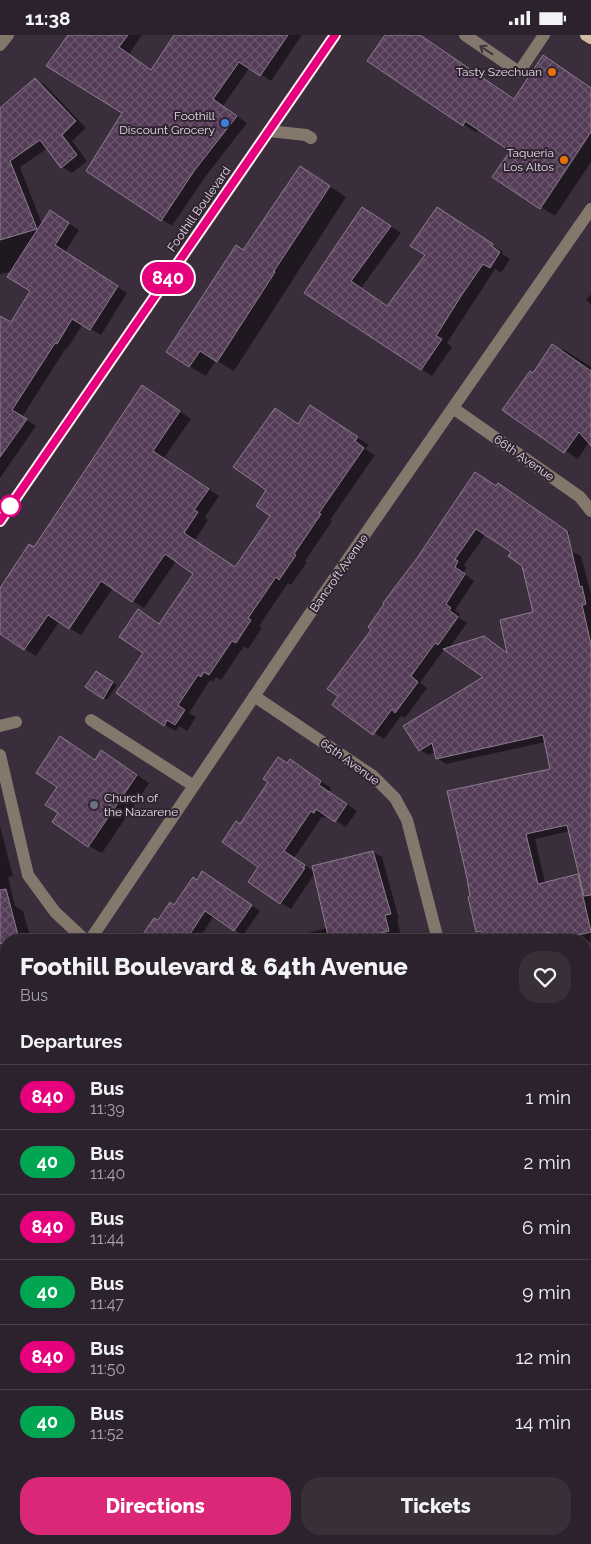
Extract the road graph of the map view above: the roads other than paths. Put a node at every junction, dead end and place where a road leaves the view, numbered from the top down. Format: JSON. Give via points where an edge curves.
{"nodes":[{"id":1,"x":8,"y":35,"type":"edge"},
{"id":2,"x":335,"y":35,"type":"edge"},
{"id":3,"x":465,"y":35,"type":"edge"},
{"id":4,"x":544,"y":35,"type":"edge"},
{"id":5,"x":586,"y":35,"type":"edge"},
{"id":6,"x":591,"y":39,"type":"edge"},
{"id":7,"x":0,"y":45,"type":"edge"},
{"id":8,"x":269,"y":131,"type":"junction"},
{"id":9,"x":311,"y":138,"type":"dead end"},
{"id":10,"x":591,"y":209,"type":"edge"},
{"id":11,"x":453,"y":408,"type":"junction"},
{"id":12,"x":591,"y":511,"type":"edge"},
{"id":13,"x":0,"y":521,"type":"edge"},
{"id":14,"x":254,"y":696,"type":"junction"},
{"id":15,"x":91,"y":720,"type":"dead end"},
{"id":16,"x":16,"y":722,"type":"dead end"},
{"id":17,"x":0,"y":726,"type":"edge"},
{"id":18,"x":0,"y":755,"type":"edge"},
{"id":19,"x":194,"y":786,"type":"junction"},
{"id":20,"x":79,"y":934,"type":"edge"},
{"id":21,"x":94,"y":934,"type":"edge"},
{"id":22,"x":436,"y":934,"type":"edge"}],
"edges":[{"from":1,"to":7,"type":"street"},
{"from":2,"to":8,"type":"main road","name":"Foothill Boulevard"},
{"from":4,"to":3,"type":"street","one_way":true,"via":[[519,72]]},
{"from":5,"to":6,"type":"main road"},
{"from":8,"to":9,"type":"street"},
{"from":8,"to":13,"type":"main road","name":"Foothill Boulevard"},
{"from":10,"to":11,"type":"street","name":"Bancroft Avenue"},
{"from":11,"to":12,"type":"street","name":"66th Avenue","via":[[580,497]]},
{"from":11,"to":14,"type":"street","name":"Bancroft Avenue"},
{"from":14,"to":19,"type":"street","name":"Bancroft Avenue"},
{"from":14,"to":22,"type":"street","name":"65th Avenue","via":[[373,776],[395,798],[407,820]]},
{"from":15,"to":19,"type":"street"},
{"from":16,"to":17,"type":"street"},
{"from":18,"to":20,"type":"street","via":[[28,875],[55,912]]},
{"from":19,"to":21,"type":"street","name":"Bancroft Avenue"}]}
